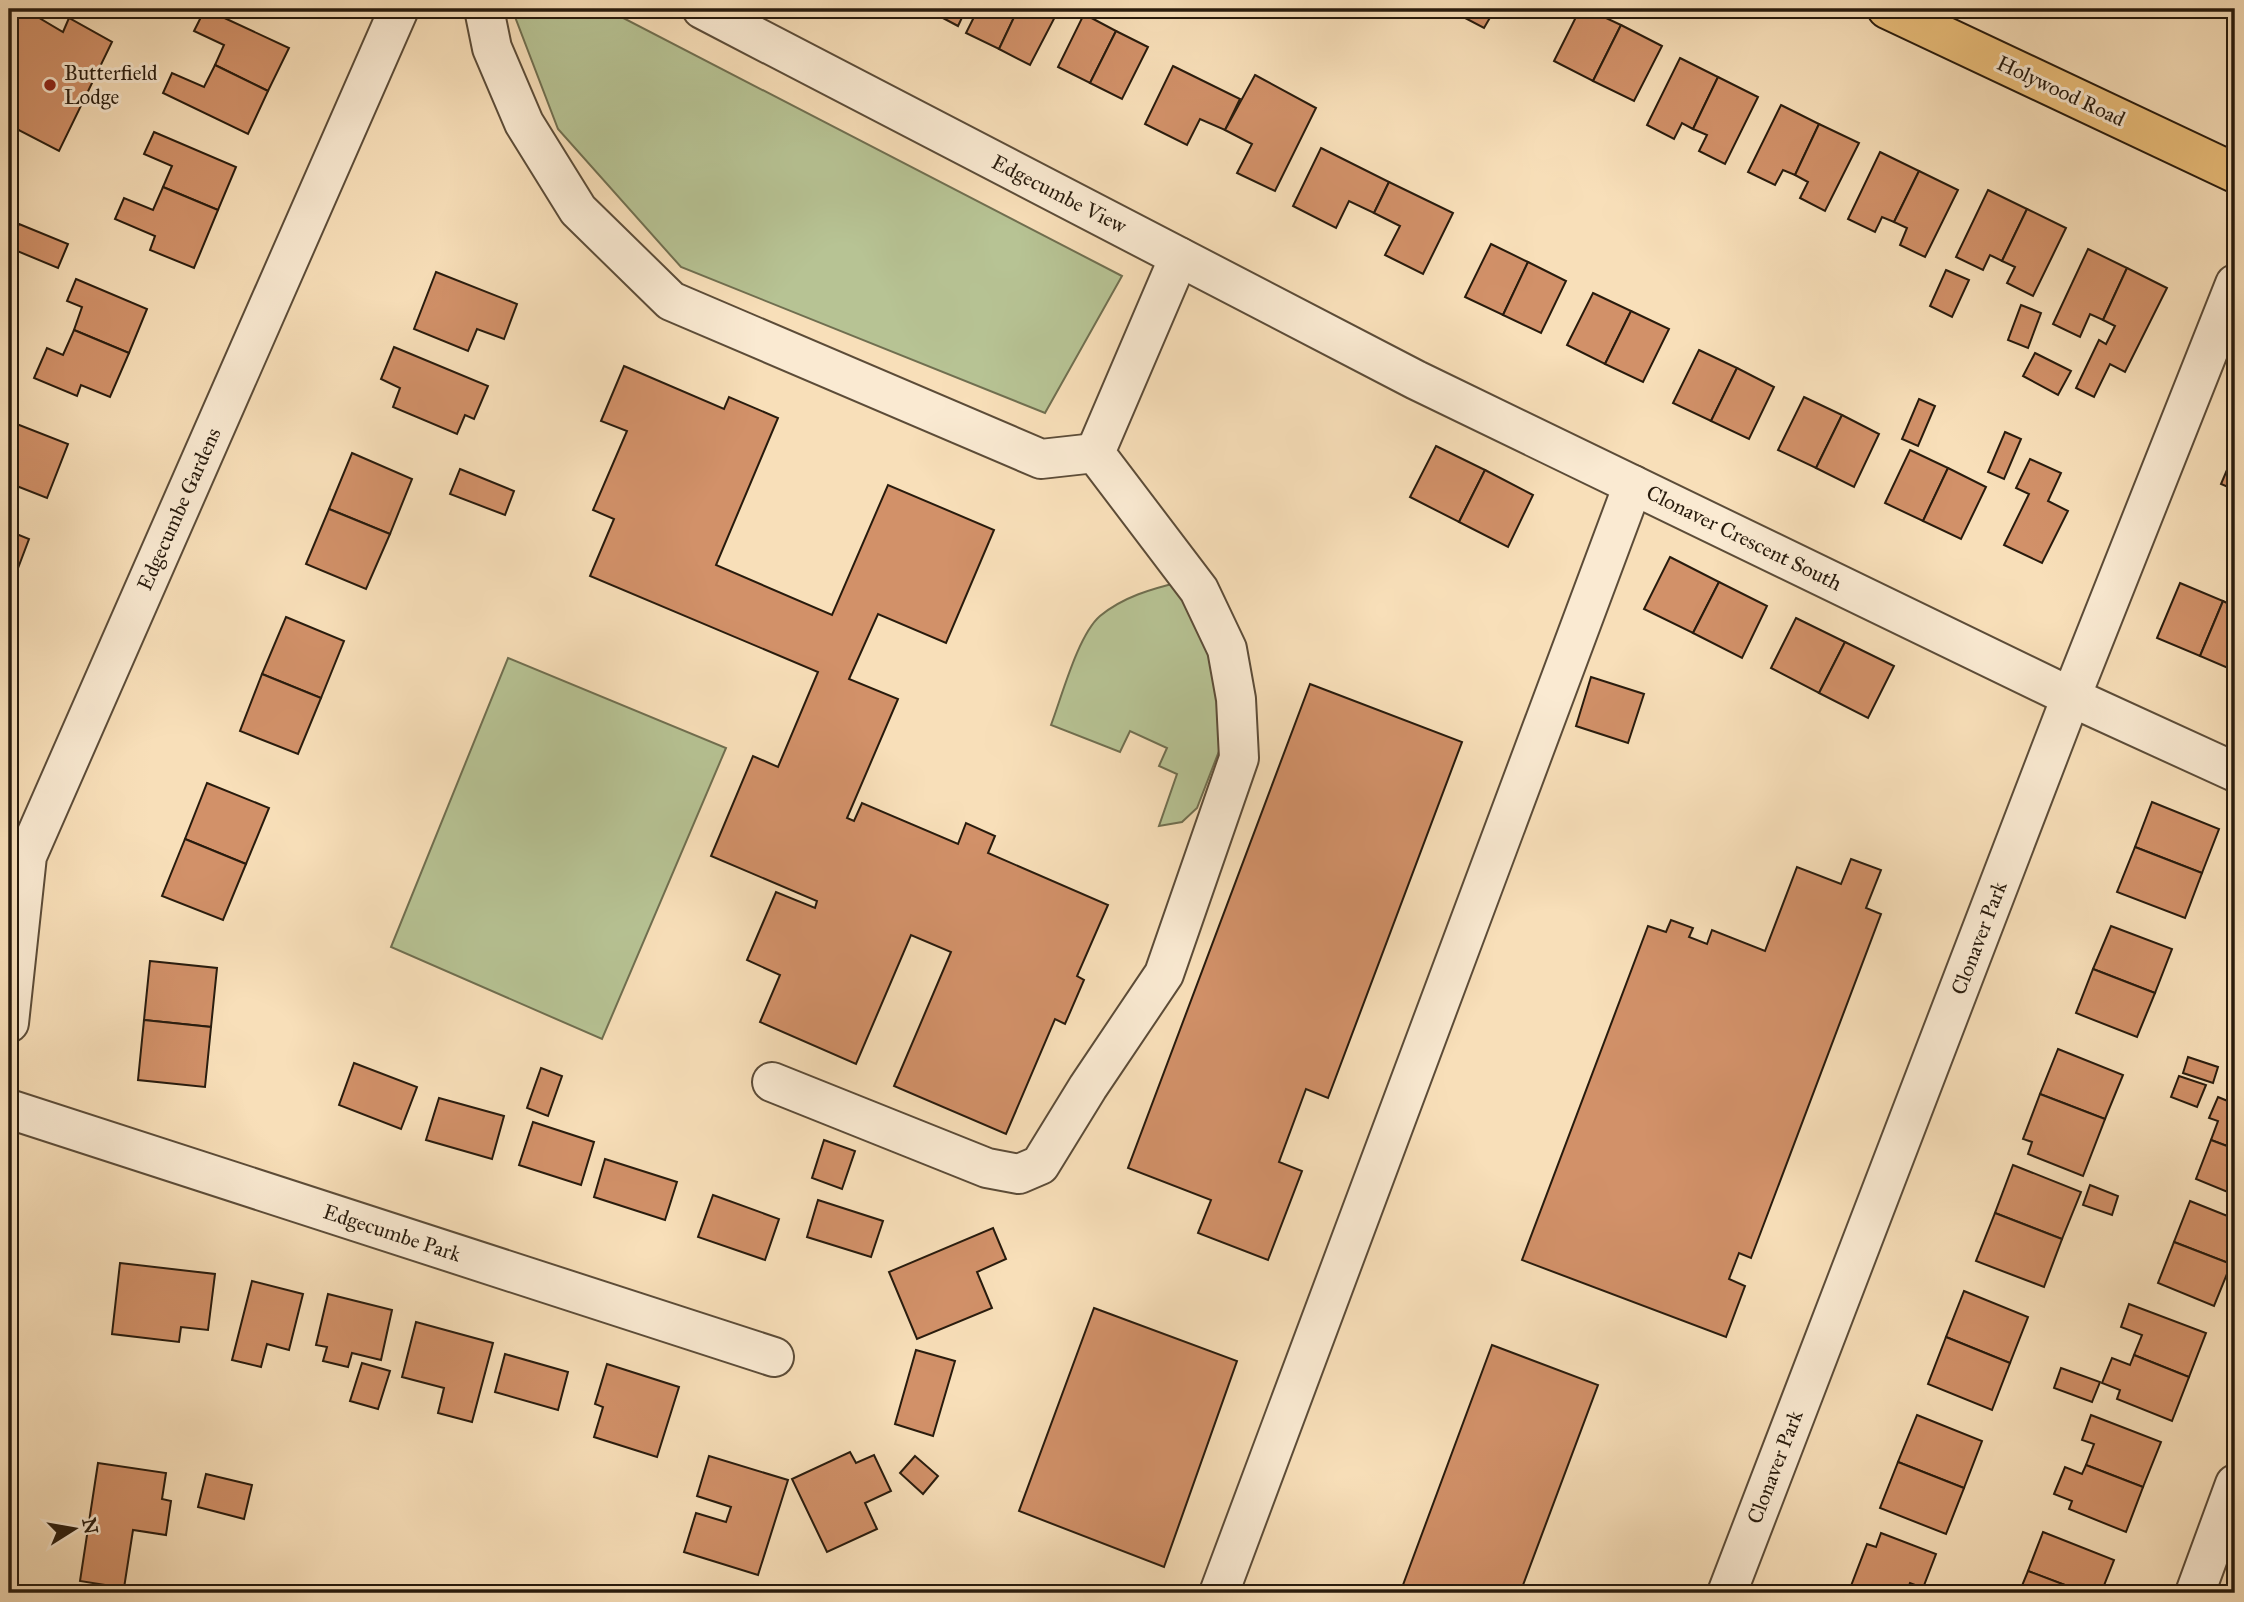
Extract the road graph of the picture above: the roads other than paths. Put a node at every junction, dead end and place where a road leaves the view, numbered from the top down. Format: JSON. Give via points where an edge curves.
{"nodes":[{"id":1,"x":399,"y":9,"type":"edge"},
{"id":2,"x":484,"y":9,"type":"edge"},
{"id":3,"x":702,"y":9,"type":"edge"},
{"id":4,"x":1887,"y":9,"type":"edge"},
{"id":5,"x":2235,"y":173,"type":"edge"},
{"id":6,"x":1179,"y":257,"type":"junction"},
{"id":7,"x":2235,"y":284,"type":"edge"},
{"id":8,"x":1416,"y":380,"type":"joint"},
{"id":9,"x":1095,"y":453,"type":"junction"},
{"id":10,"x":1633,"y":485,"type":"junction"},
{"id":11,"x":2071,"y":697,"type":"junction"},
{"id":12,"x":2235,"y":772,"type":"edge"},
{"id":13,"x":9,"y":1023,"type":"edge"},
{"id":14,"x":772,"y":1082,"type":"dead end"},
{"id":15,"x":9,"y":1109,"type":"edge"},
{"id":16,"x":774,"y":1357,"type":"dead end"},
{"id":17,"x":2235,"y":1484,"type":"edge"},
{"id":18,"x":1219,"y":1593,"type":"edge"},
{"id":19,"x":1727,"y":1593,"type":"edge"},
{"id":20,"x":2195,"y":1593,"type":"edge"}],
"edges":[{"from":1,"to":13,"type":"street","name":"Edgecumbe Gardens","via":[[27,856]]},
{"from":2,"to":9,"type":"street","via":[[492,48],[524,123],[578,210],[671,301],[1041,459]]},
{"from":3,"to":6,"type":"street","name":"Edgecumbe View"},
{"from":4,"to":5,"type":"main road","name":"Holywood Road"},
{"from":6,"to":8,"type":"street","name":"Edgecumbe View"},
{"from":6,"to":9,"type":"street"},
{"from":7,"to":11,"type":"street","name":"Clonaver Park"},
{"from":8,"to":10,"type":"street","name":"Clonaver Crescent South"},
{"from":9,"to":14,"type":"street","via":[[1199,590],[1227,649],[1236,699],[1238,758],[1164,974],[1040,1165],[1018,1174],[987,1168]]},
{"from":10,"to":11,"type":"street","name":"Clonaver Crescent South"},
{"from":10,"to":18,"type":"street"},
{"from":11,"to":12,"type":"street","name":"Clonaver Crescent South"},
{"from":11,"to":19,"type":"street","name":"Clonaver Park"},
{"from":15,"to":16,"type":"street","name":"Edgecumbe Park"},
{"from":17,"to":20,"type":"street"}]}
